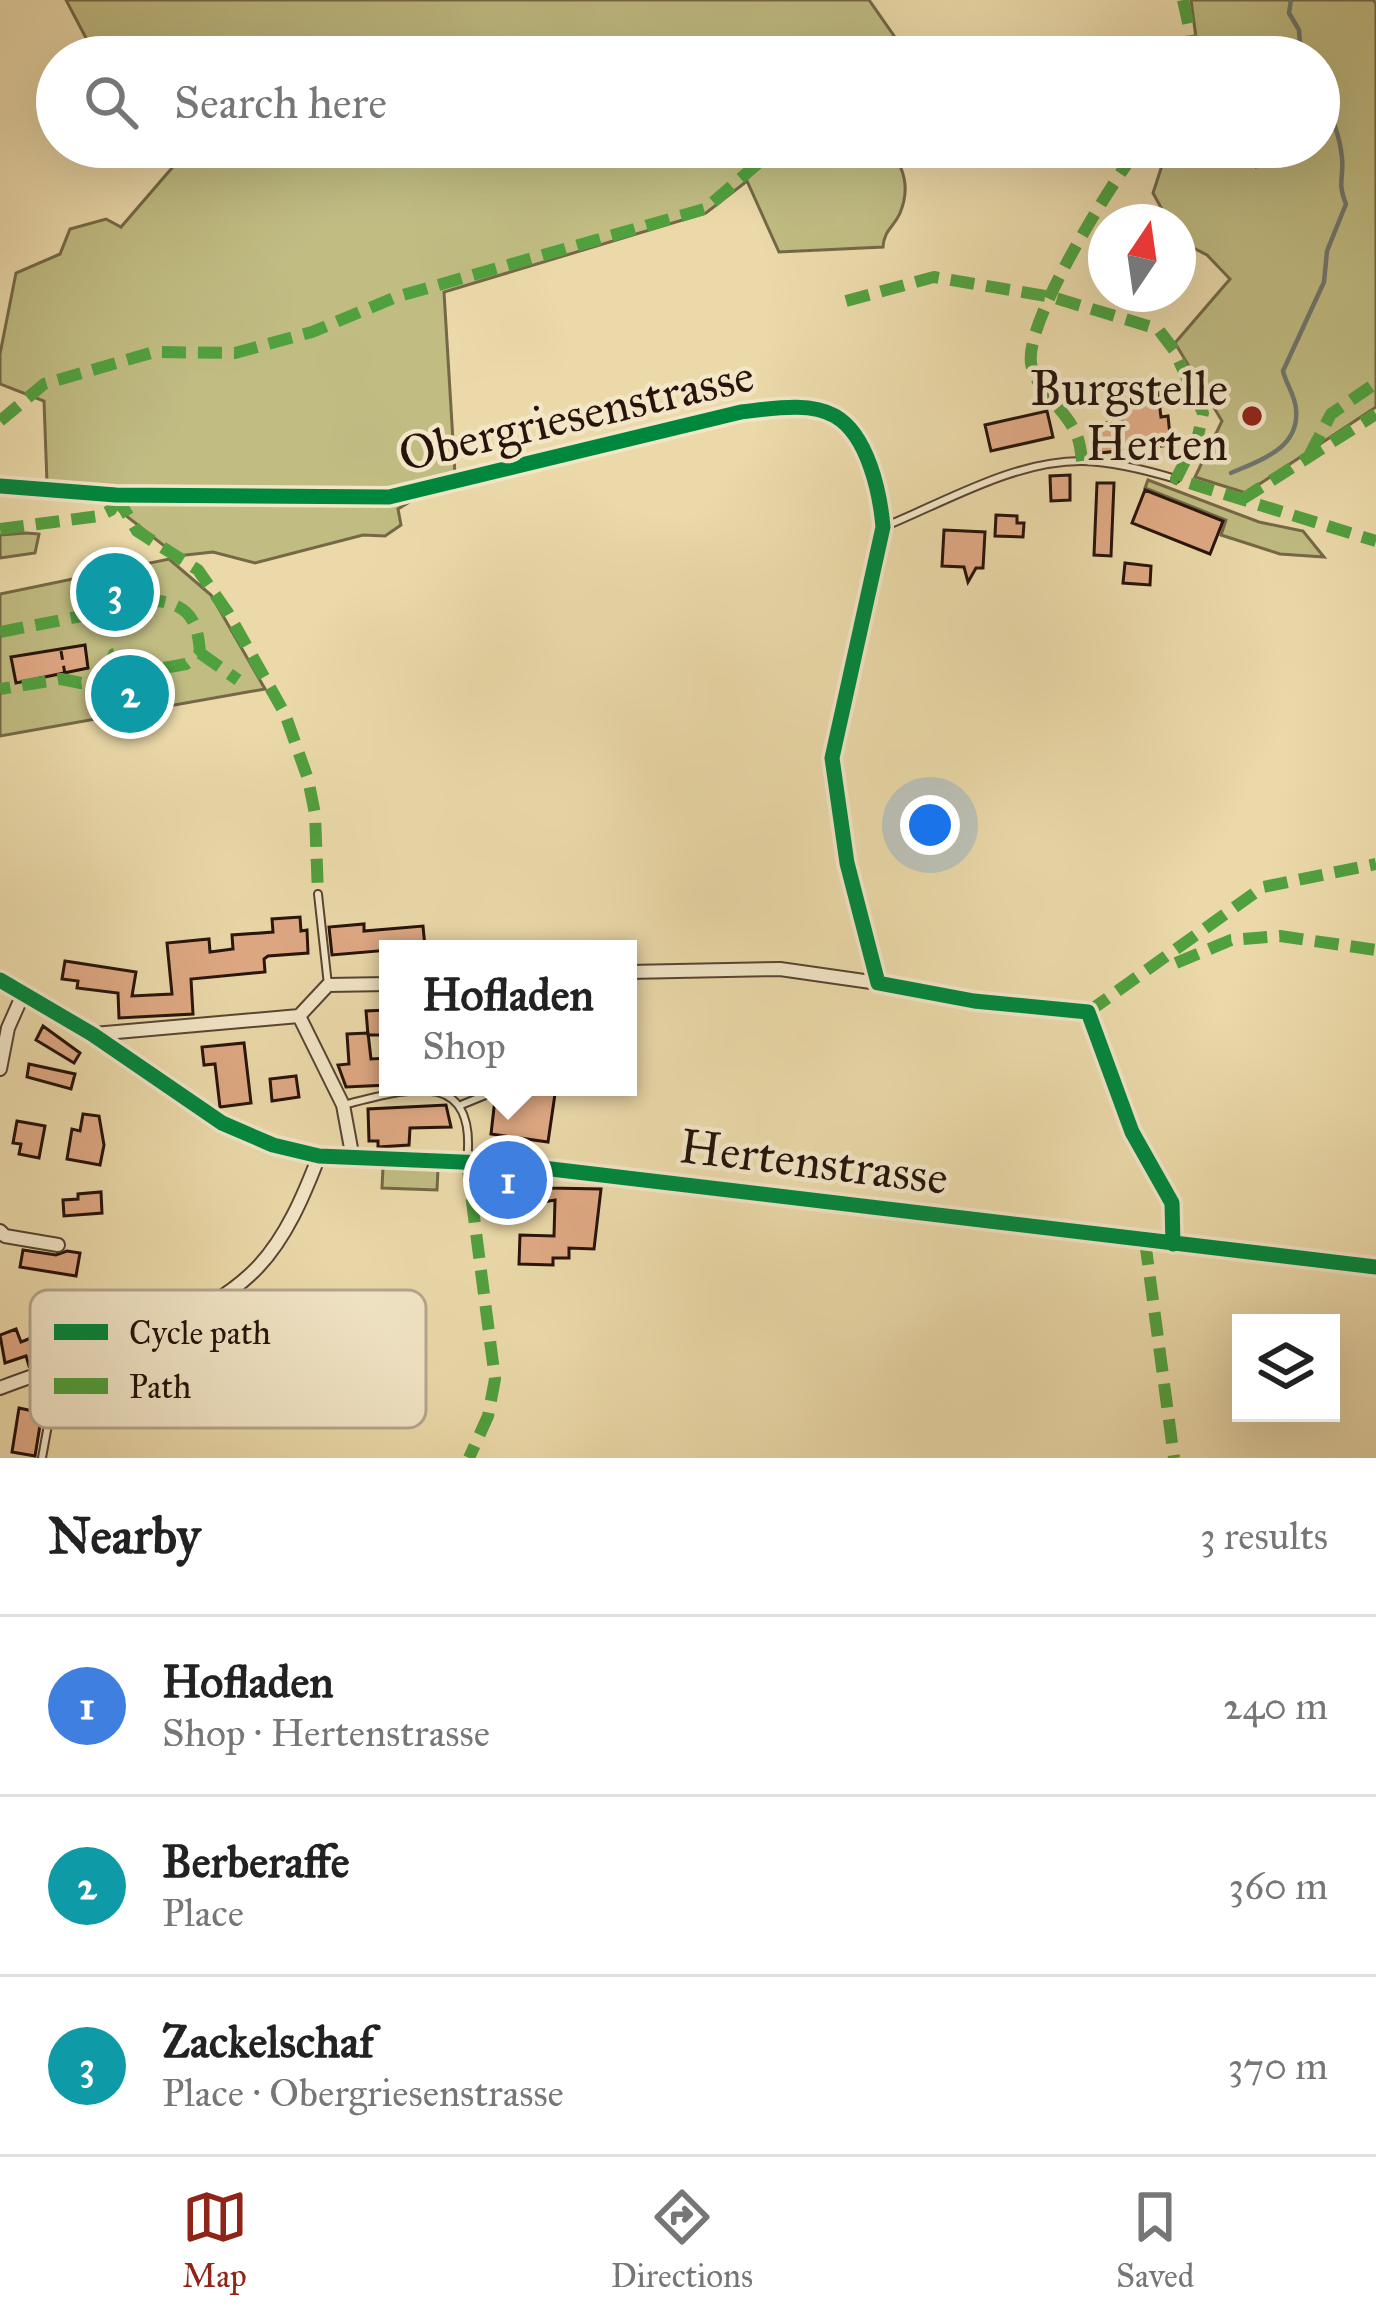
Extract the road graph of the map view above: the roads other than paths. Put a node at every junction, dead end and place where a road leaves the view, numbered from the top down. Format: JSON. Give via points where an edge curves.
{"nodes":[{"id":1,"x":1176,"y":479,"type":"dead end"},
{"id":2,"x":0,"y":486,"type":"edge"},
{"id":3,"x":883,"y":527,"type":"junction"},
{"id":4,"x":318,"y":894,"type":"dead end"},
{"id":5,"x":637,"y":975,"type":"edge"},
{"id":6,"x":0,"y":980,"type":"edge"},
{"id":7,"x":878,"y":982,"type":"junction"},
{"id":8,"x":379,"y":984,"type":"edge"},
{"id":9,"x":328,"y":985,"type":"junction"},
{"id":10,"x":24,"y":992,"type":"junction"},
{"id":11,"x":299,"y":1016,"type":"junction"},
{"id":12,"x":92,"y":1034,"type":"junction"},
{"id":13,"x":0,"y":1069,"type":"edge"},
{"id":14,"x":379,"y":1096,"type":"edge"},
{"id":15,"x":450,"y":1096,"type":"edge"},
{"id":16,"x":483,"y":1096,"type":"edge"},
{"id":17,"x":343,"y":1105,"type":"junction"},
{"id":18,"x":461,"y":1105,"type":"junction"},
{"id":19,"x":319,"y":1156,"type":"junction"},
{"id":20,"x":353,"y":1159,"type":"junction"},
{"id":21,"x":467,"y":1163,"type":"junction"},
{"id":22,"x":0,"y":1231,"type":"edge"},
{"id":23,"x":1174,"y":1244,"type":"junction"},
{"id":24,"x":58,"y":1245,"type":"dead end"},
{"id":25,"x":1376,"y":1267,"type":"edge"},
{"id":26,"x":232,"y":1290,"type":"edge"},
{"id":27,"x":30,"y":1376,"type":"edge"},
{"id":28,"x":0,"y":1388,"type":"edge"},
{"id":29,"x":47,"y":1428,"type":"edge"},
{"id":30,"x":42,"y":1458,"type":"edge"}],
"edges":[{"from":1,"to":3,"type":"lane","via":[[1100,463],[1047,464]]},
{"from":2,"to":3,"type":"street","name":"Obergriesenstrasse","via":[[389,497],[790,406],[835,416],[856,437],[881,498]]},
{"from":3,"to":7,"type":"street","name":"Obergriesenstrasse","via":[[832,758],[847,862]]},
{"from":4,"to":9,"type":"lane"},
{"from":5,"to":7,"type":"street","via":[[780,969]]},
{"from":6,"to":10,"type":"street","name":"Hertenstrasse"},
{"from":7,"to":23,"type":"street","via":[[1088,1012],[1132,1132],[1172,1203]]},
{"from":8,"to":9,"type":"street"},
{"from":9,"to":11,"type":"street"},
{"from":10,"to":12,"type":"street","name":"Hertenstrasse"},
{"from":10,"to":13,"type":"street"},
{"from":11,"to":12,"type":"street"},
{"from":11,"to":17,"type":"street"},
{"from":12,"to":19,"type":"street","name":"Hertenstrasse","via":[[222,1123]]},
{"from":14,"to":17,"type":"lane"},
{"from":15,"to":18,"type":"lane"},
{"from":16,"to":18,"type":"lane"},
{"from":17,"to":20,"type":"street"},
{"from":18,"to":21,"type":"lane"},
{"from":19,"to":20,"type":"street","name":"Hertenstrasse"},
{"from":19,"to":26,"type":"street","via":[[286,1228]]},
{"from":20,"to":21,"type":"street","name":"Hertenstrasse"},
{"from":21,"to":23,"type":"street","name":"Hertenstrasse"},
{"from":22,"to":24,"type":"street"},
{"from":23,"to":25,"type":"street","name":"Hertenstrasse"},
{"from":27,"to":28,"type":"street"},
{"from":29,"to":30,"type":"lane"}]}
